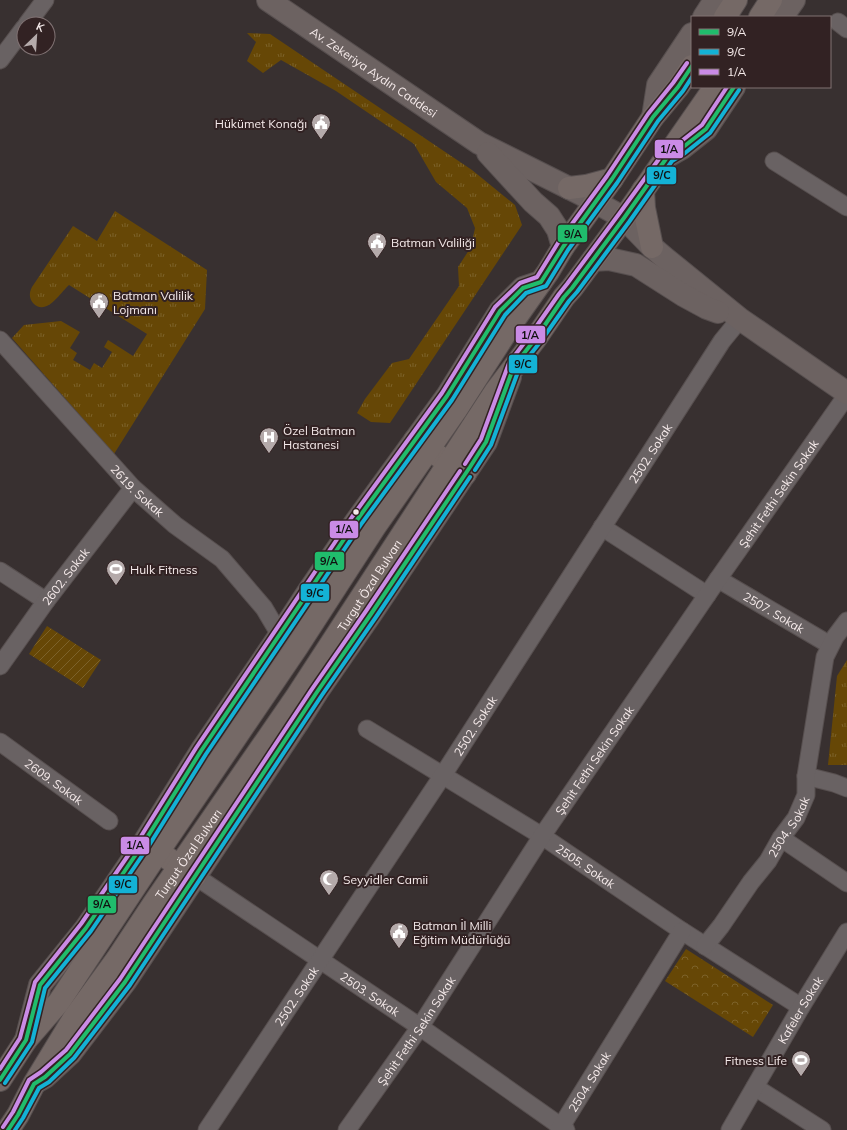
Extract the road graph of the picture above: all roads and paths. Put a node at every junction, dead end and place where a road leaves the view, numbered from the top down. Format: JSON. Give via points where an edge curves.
{"nodes":[{"id":1,"x":45,"y":0,"type":"edge"},
{"id":2,"x":268,"y":0,"type":"edge"},
{"id":3,"x":715,"y":0,"type":"edge"},
{"id":4,"x":736,"y":0,"type":"edge"},
{"id":5,"x":771,"y":0,"type":"edge"},
{"id":6,"x":794,"y":0,"type":"edge"},
{"id":7,"x":33,"y":16,"type":"edge"},
{"id":8,"x":705,"y":16,"type":"edge"},
{"id":9,"x":726,"y":16,"type":"edge"},
{"id":10,"x":761,"y":16,"type":"edge"},
{"id":11,"x":783,"y":16,"type":"edge"},
{"id":12,"x":691,"y":36,"type":"edge"},
{"id":13,"x":16,"y":39,"type":"edge"},
{"id":14,"x":0,"y":60,"type":"edge"},
{"id":15,"x":691,"y":68,"type":"edge"},
{"id":16,"x":714,"y":88,"type":"edge"},
{"id":17,"x":733,"y":88,"type":"edge"},
{"id":18,"x":653,"y":117,"type":"junction"},
{"id":19,"x":479,"y":143,"type":"junction"},
{"id":20,"x":668,"y":156,"type":"junction"},
{"id":21,"x":774,"y":162,"type":"dead end"},
{"id":22,"x":612,"y":179,"type":"junction"},
{"id":23,"x":569,"y":188,"type":"junction"},
{"id":24,"x":644,"y":190,"type":"junction"},
{"id":25,"x":595,"y":202,"type":"junction"},
{"id":26,"x":847,"y":207,"type":"edge"},
{"id":27,"x":624,"y":218,"type":"junction"},
{"id":28,"x":563,"y":247,"type":"junction"},
{"id":29,"x":652,"y":247,"type":"junction"},
{"id":30,"x":593,"y":260,"type":"junction"},
{"id":31,"x":541,"y":282,"type":"joint"},
{"id":32,"x":740,"y":319,"type":"junction"},
{"id":33,"x":0,"y":340,"type":"edge"},
{"id":34,"x":847,"y":394,"type":"edge"},
{"id":35,"x":422,"y":444,"type":"junction"},
{"id":36,"x":457,"y":469,"type":"junction"},
{"id":37,"x":133,"y":488,"type":"junction"},
{"id":38,"x":602,"y":527,"type":"junction"},
{"id":39,"x":0,"y":571,"type":"edge"},
{"id":40,"x":718,"y":579,"type":"junction"},
{"id":41,"x":707,"y":595,"type":"junction"},
{"id":42,"x":46,"y":601,"type":"junction"},
{"id":43,"x":845,"y":627,"type":"edge"},
{"id":44,"x":280,"y":635,"type":"junction"},
{"id":45,"x":830,"y":646,"type":"junction"},
{"id":46,"x":0,"y":666,"type":"edge"},
{"id":47,"x":367,"y":728,"type":"dead end"},
{"id":48,"x":0,"y":742,"type":"edge"},
{"id":49,"x":443,"y":775,"type":"junction"},
{"id":50,"x":806,"y":776,"type":"junction"},
{"id":51,"x":847,"y":788,"type":"edge"},
{"id":52,"x":109,"y":821,"type":"dead end"},
{"id":53,"x":542,"y":836,"type":"junction"},
{"id":54,"x":781,"y":838,"type":"junction"},
{"id":55,"x":150,"y":848,"type":"junction"},
{"id":56,"x":195,"y":877,"type":"junction"},
{"id":57,"x":847,"y":882,"type":"edge"},
{"id":58,"x":682,"y":931,"type":"junction"},
{"id":59,"x":847,"y":932,"type":"edge"},
{"id":60,"x":705,"y":946,"type":"junction"},
{"id":61,"x":320,"y":960,"type":"junction"},
{"id":62,"x":801,"y":1007,"type":"junction"},
{"id":63,"x":420,"y":1027,"type":"junction"},
{"id":64,"x":0,"y":1080,"type":"edge"},
{"id":65,"x":34,"y":1084,"type":"joint"},
{"id":66,"x":755,"y":1087,"type":"junction"},
{"id":67,"x":15,"y":1125,"type":"edge"},
{"id":68,"x":562,"y":1129,"type":"edge"},
{"id":69,"x":207,"y":1130,"type":"edge"},
{"id":70,"x":347,"y":1130,"type":"edge"},
{"id":71,"x":730,"y":1130,"type":"edge"},
{"id":72,"x":822,"y":1130,"type":"edge"}],
"edges":[{"from":1,"to":7,"type":"street"},
{"from":2,"to":19,"type":"street","name":"Av. Zekeriya Aydın Caddesi"},
{"from":3,"to":8,"type":"street"},
{"from":4,"to":9,"type":"main road"},
{"from":5,"to":10,"type":"main road"},
{"from":6,"to":11,"type":"street"},
{"from":12,"to":18,"type":"street","via":[[658,85]]},
{"from":13,"to":14,"type":"street"},
{"from":15,"to":18,"type":"main road"},
{"from":16,"to":20,"type":"main road"},
{"from":17,"to":20,"type":"street","via":[[706,129]]},
{"from":18,"to":22,"type":"main road"},
{"from":19,"to":23,"type":"street"},
{"from":19,"to":28,"type":"street","via":[[549,216],[558,230]]},
{"from":20,"to":24,"type":"main road"},
{"from":21,"to":26,"type":"street"},
{"from":22,"to":23,"type":"main road"},
{"from":22,"to":25,"type":"main road"},
{"from":23,"to":25,"type":"street"},
{"from":24,"to":27,"type":"main road"},
{"from":24,"to":29,"type":"main road","via":[[644,208]]},
{"from":25,"to":27,"type":"street"},
{"from":25,"to":28,"type":"main road"},
{"from":27,"to":29,"type":"street"},
{"from":27,"to":30,"type":"main road"},
{"from":28,"to":31,"type":"main road"},
{"from":29,"to":32,"type":"street"},
{"from":30,"to":32,"type":"street","via":[[609,259],[636,265],[707,308]]},
{"from":30,"to":36,"type":"main road","via":[[495,392]]},
{"from":31,"to":35,"type":"street","via":[[523,288],[500,311],[447,396]]},
{"from":32,"to":34,"type":"street"},
{"from":32,"to":38,"type":"street","name":"2502. Sokak","via":[[722,341]]},
{"from":33,"to":37,"type":"street","name":"2619. Sokak"},
{"from":34,"to":40,"type":"street","name":"Şehit Fethi Sekin Sokak"},
{"from":35,"to":36,"type":"main road"},
{"from":35,"to":44,"type":"street","via":[[357,520]]},
{"from":35,"to":55,"type":"main road","name":"Turgut Özal Bulvarı","via":[[374,528],[293,653]]},
{"from":36,"to":56,"type":"street","via":[[371,614]]},
{"from":37,"to":42,"type":"street","name":"2602. Sokak"},
{"from":37,"to":44,"type":"street","name":"2619. Sokak","via":[[175,525],[222,560],[264,608]]},
{"from":38,"to":41,"type":"street"},
{"from":38,"to":49,"type":"street","name":"2502. Sokak"},
{"from":39,"to":42,"type":"street"},
{"from":40,"to":41,"type":"street","name":"Şehit Fethi Sekin Sokak"},
{"from":40,"to":45,"type":"street","name":"2507. Sokak"},
{"from":41,"to":53,"type":"street","name":"Şehit Fethi Sekin Sokak"},
{"from":42,"to":46,"type":"street","name":"2602. Sokak"},
{"from":43,"to":45,"type":"street","name":"2504. Sokak"},
{"from":44,"to":55,"type":"street","via":[[200,751]]},
{"from":45,"to":50,"type":"street","name":"2504. Sokak","via":[[825,656]]},
{"from":47,"to":49,"type":"street","name":"2505. Sokak"},
{"from":48,"to":52,"type":"street","name":"2609. Sokak"},
{"from":49,"to":53,"type":"street","name":"2505. Sokak"},
{"from":49,"to":61,"type":"street","name":"2502. Sokak"},
{"from":50,"to":51,"type":"street"},
{"from":50,"to":54,"type":"street","name":"2504. Sokak","via":[[806,795],[796,818]]},
{"from":53,"to":58,"type":"street","name":"2505. Sokak"},
{"from":53,"to":63,"type":"street","name":"Şehit Fethi Sekin Sokak"},
{"from":54,"to":57,"type":"street"},
{"from":54,"to":60,"type":"street","name":"2504. Sokak","via":[[768,861]]},
{"from":55,"to":56,"type":"main road"},
{"from":55,"to":64,"type":"main road","name":"Turgut Özal Bulvarı","via":[[59,1002],[26,1040]]},
{"from":56,"to":61,"type":"street","name":"2503. Sokak"},
{"from":56,"to":65,"type":"street","via":[[125,982],[70,1054]]},
{"from":58,"to":60,"type":"street","name":"2505. Sokak"},
{"from":58,"to":68,"type":"street","name":"2504. Sokak"},
{"from":59,"to":62,"type":"street","name":"Kafeler Sokak"},
{"from":60,"to":62,"type":"street","name":"2505. Sokak"},
{"from":61,"to":63,"type":"street","name":"2503. Sokak"},
{"from":61,"to":69,"type":"street","name":"2502. Sokak"},
{"from":62,"to":66,"type":"street","name":"Kafeler Sokak"},
{"from":63,"to":68,"type":"street","name":"2503. Sokak"},
{"from":63,"to":70,"type":"street","name":"Şehit Fethi Sekin Sokak"},
{"from":65,"to":67,"type":"main road"},
{"from":66,"to":71,"type":"street","name":"Kafeler Sokak"},
{"from":66,"to":72,"type":"street"}]}
